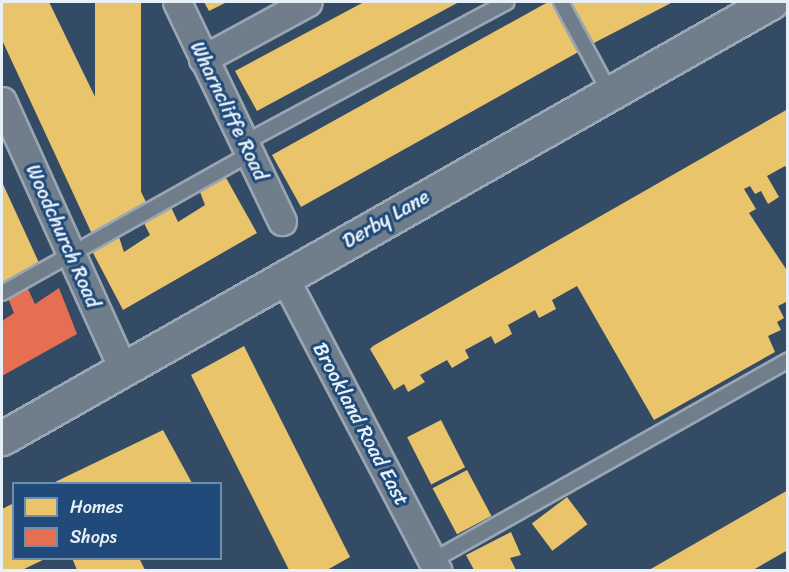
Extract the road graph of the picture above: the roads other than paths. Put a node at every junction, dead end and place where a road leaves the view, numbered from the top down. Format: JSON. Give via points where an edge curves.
{"nodes":[{"id":1,"x":177,"y":2,"type":"edge"},
{"id":2,"x":308,"y":2,"type":"edge"},
{"id":3,"x":507,"y":2,"type":"edge"},
{"id":4,"x":561,"y":2,"type":"edge"},
{"id":5,"x":771,"y":2,"type":"edge"},
{"id":6,"x":203,"y":59,"type":"junction"},
{"id":7,"x":610,"y":93,"type":"junction"},
{"id":8,"x":2,"y":101,"type":"edge"},
{"id":9,"x":247,"y":148,"type":"junction"},
{"id":10,"x":282,"y":221,"type":"dead end"},
{"id":11,"x":72,"y":256,"type":"junction"},
{"id":12,"x":284,"y":277,"type":"junction"},
{"id":13,"x":2,"y":293,"type":"edge"},
{"id":14,"x":788,"y":360,"type":"edge"},
{"id":15,"x":124,"y":370,"type":"junction"},
{"id":16,"x":2,"y":438,"type":"edge"},
{"id":17,"x":435,"y":566,"type":"edge"}],
"edges":[{"from":1,"to":6,"type":"street","name":"Wharncliffe Road"},
{"from":2,"to":6,"type":"street"},
{"from":3,"to":9,"type":"lane"},
{"from":4,"to":7,"type":"lane"},
{"from":5,"to":7,"type":"street","name":"Derby Lane"},
{"from":6,"to":9,"type":"street","name":"Wharncliffe Road"},
{"from":7,"to":12,"type":"street","name":"Derby Lane"},
{"from":8,"to":11,"type":"street","name":"Woodchurch Road"},
{"from":9,"to":10,"type":"street","name":"Wharncliffe Road"},
{"from":9,"to":11,"type":"lane"},
{"from":11,"to":13,"type":"lane"},
{"from":11,"to":15,"type":"street","name":"Woodchurch Road"},
{"from":12,"to":15,"type":"street","name":"Derby Lane"},
{"from":12,"to":17,"type":"street","name":"Brookland Road East"},
{"from":14,"to":17,"type":"lane"},
{"from":15,"to":16,"type":"street","name":"Derby Lane"}]}
